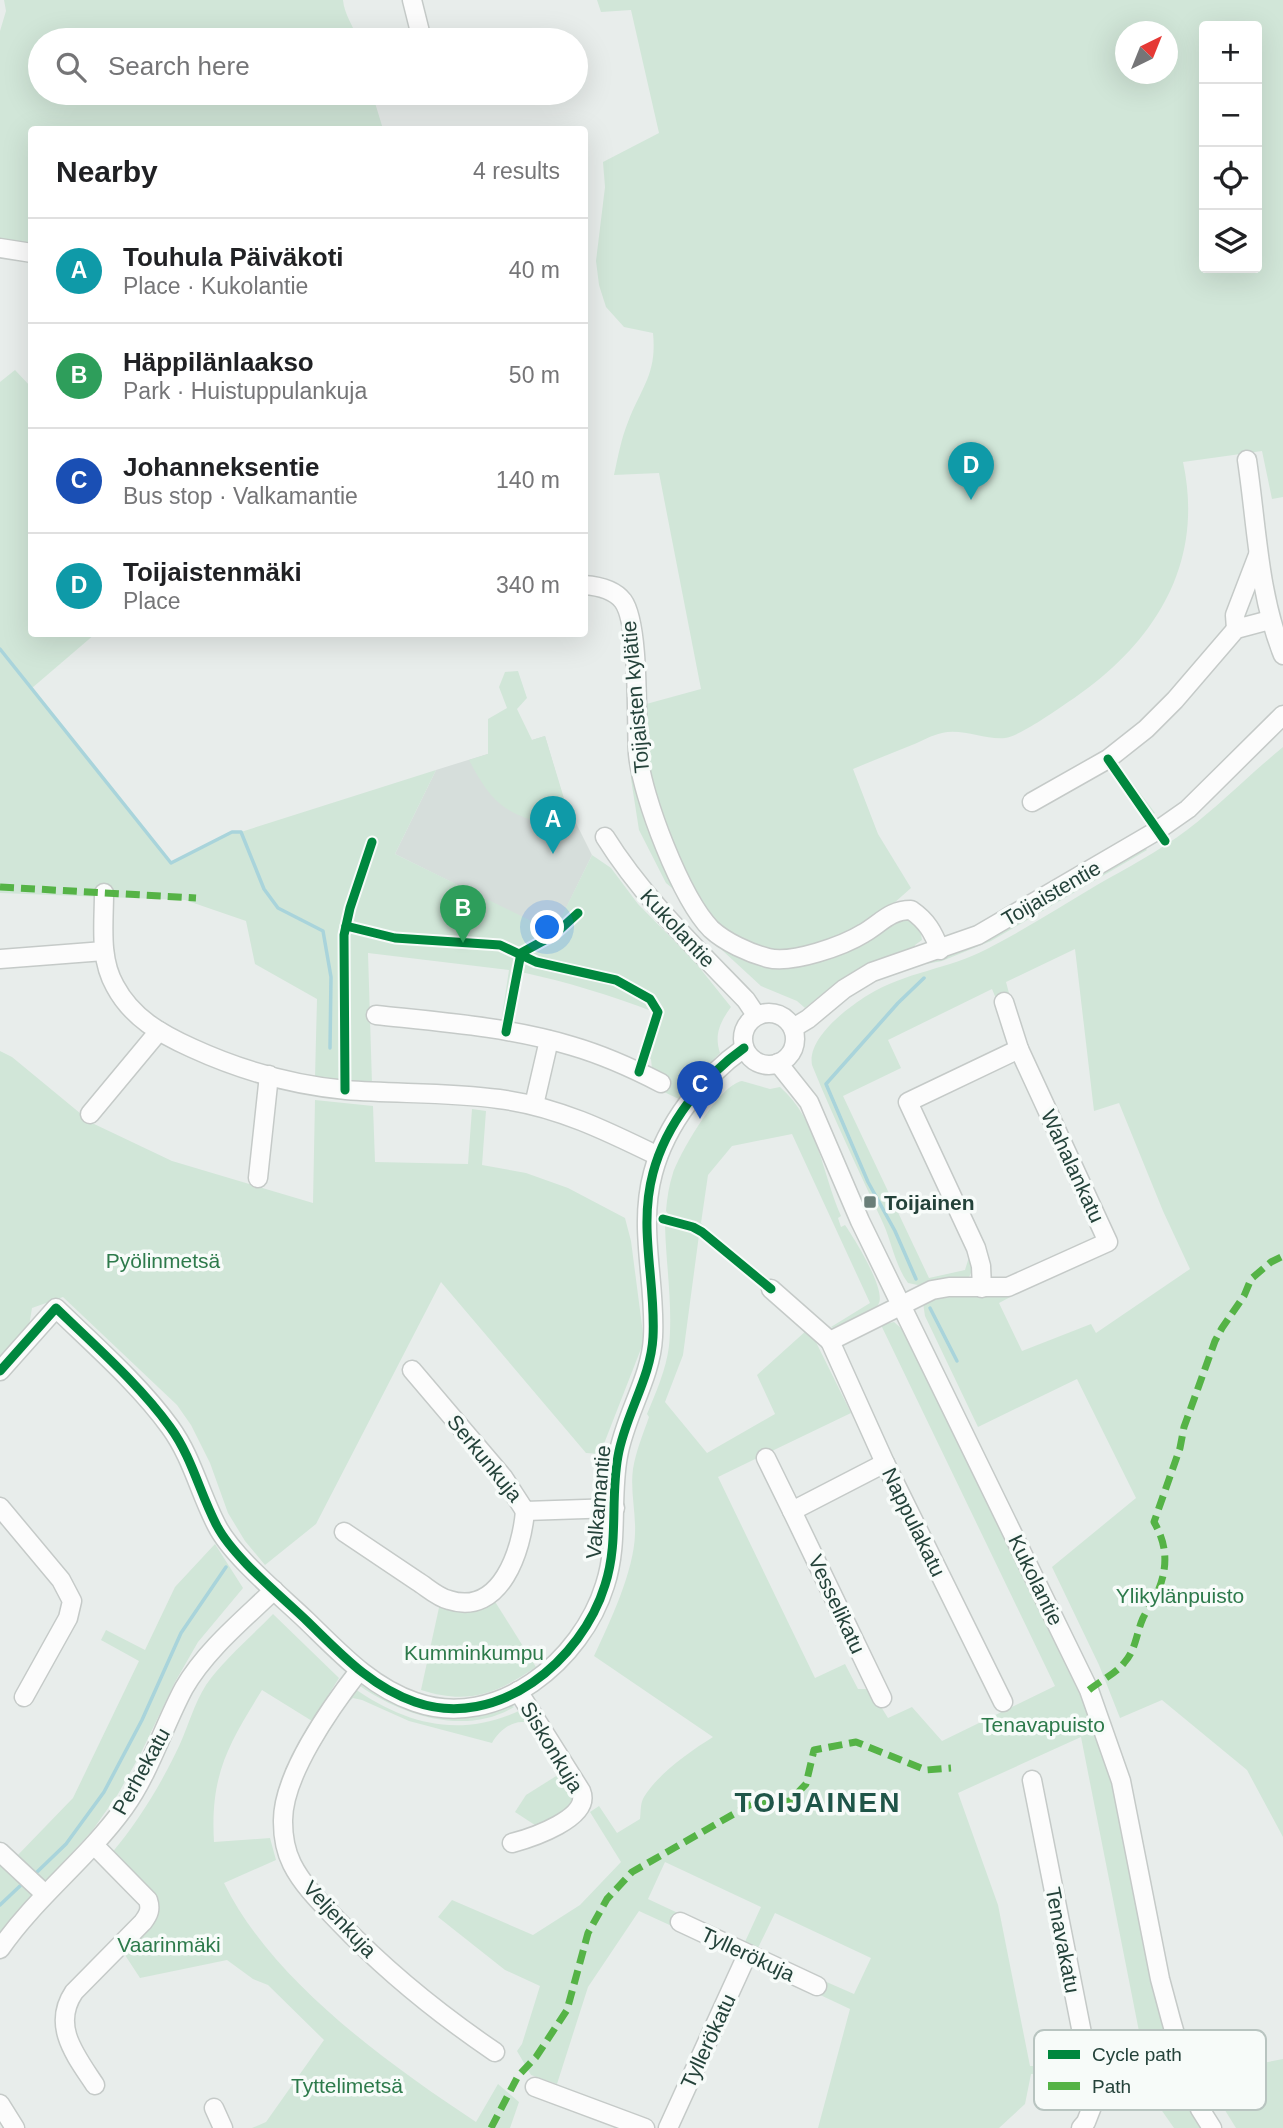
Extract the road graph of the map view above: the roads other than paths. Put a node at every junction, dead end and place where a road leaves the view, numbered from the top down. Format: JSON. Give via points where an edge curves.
{"nodes":[{"id":1,"x":412,"y":0,"type":"edge"},
{"id":2,"x":419,"y":28,"type":"edge"},
{"id":3,"x":0,"y":248,"type":"edge"},
{"id":4,"x":28,"y":252,"type":"edge"},
{"id":5,"x":1247,"y":460,"type":"dead end"},
{"id":6,"x":1258,"y":555,"type":"junction"},
{"id":7,"x":588,"y":586,"type":"edge"},
{"id":8,"x":1270,"y":620,"type":"junction"},
{"id":9,"x":1236,"y":629,"type":"junction"},
{"id":10,"x":1283,"y":655,"type":"edge"},
{"id":11,"x":1283,"y":715,"type":"edge"},
{"id":12,"x":1032,"y":802,"type":"dead end"},
{"id":13,"x":605,"y":837,"type":"dead end"},
{"id":14,"x":104,"y":893,"type":"dead end"},
{"id":15,"x":940,"y":950,"type":"junction"},
{"id":16,"x":104,"y":951,"type":"junction"},
{"id":17,"x":0,"y":959,"type":"edge"},
{"id":18,"x":1004,"y":1002,"type":"dead end"},
{"id":19,"x":376,"y":1015,"type":"dead end"},
{"id":20,"x":756,"y":1015,"type":"junction"},
{"id":21,"x":793,"y":1028,"type":"junction"},
{"id":22,"x":159,"y":1031,"type":"junction"},
{"id":23,"x":549,"y":1040,"type":"junction"},
{"id":24,"x":744,"y":1048,"type":"junction"},
{"id":25,"x":1019,"y":1049,"type":"junction"},
{"id":26,"x":778,"y":1063,"type":"junction"},
{"id":27,"x":269,"y":1075,"type":"junction"},
{"id":28,"x":661,"y":1083,"type":"dead end"},
{"id":29,"x":534,"y":1105,"type":"junction"},
{"id":30,"x":90,"y":1114,"type":"dead end"},
{"id":31,"x":659,"y":1156,"type":"junction"},
{"id":32,"x":258,"y":1178,"type":"dead end"},
{"id":33,"x":982,"y":1288,"type":"junction"},
{"id":34,"x":771,"y":1289,"type":"dead end"},
{"id":35,"x":901,"y":1305,"type":"junction"},
{"id":36,"x":830,"y":1341,"type":"junction"},
{"id":37,"x":412,"y":1370,"type":"dead end"},
{"id":38,"x":0,"y":1371,"type":"edge"},
{"id":39,"x":766,"y":1458,"type":"dead end"},
{"id":40,"x":885,"y":1463,"type":"junction"},
{"id":41,"x":0,"y":1507,"type":"edge"},
{"id":42,"x":615,"y":1508,"type":"junction"},
{"id":43,"x":526,"y":1511,"type":"junction"},
{"id":44,"x":792,"y":1511,"type":"junction"},
{"id":45,"x":344,"y":1532,"type":"dead end"},
{"id":46,"x":274,"y":1590,"type":"junction"},
{"id":47,"x":359,"y":1671,"type":"junction"},
{"id":48,"x":518,"y":1691,"type":"junction"},
{"id":49,"x":24,"y":1697,"type":"dead end"},
{"id":50,"x":882,"y":1698,"type":"dead end"},
{"id":51,"x":1003,"y":1702,"type":"dead end"},
{"id":52,"x":1032,"y":1780,"type":"dead end"},
{"id":53,"x":512,"y":1843,"type":"dead end"},
{"id":54,"x":94,"y":1845,"type":"junction"},
{"id":55,"x":0,"y":1852,"type":"edge"},
{"id":56,"x":45,"y":1894,"type":"junction"},
{"id":57,"x":680,"y":1922,"type":"dead end"},
{"id":58,"x":0,"y":1948,"type":"edge"},
{"id":59,"x":747,"y":1955,"type":"junction"},
{"id":60,"x":817,"y":1986,"type":"dead end"},
{"id":61,"x":1081,"y":2030,"type":"edge"},
{"id":62,"x":1174,"y":2030,"type":"edge"},
{"id":63,"x":495,"y":2052,"type":"dead end"},
{"id":64,"x":95,"y":2085,"type":"dead end"},
{"id":65,"x":535,"y":2087,"type":"dead end"},
{"id":66,"x":0,"y":2104,"type":"edge"},
{"id":67,"x":214,"y":2108,"type":"dead end"},
{"id":68,"x":1201,"y":2110,"type":"edge"},
{"id":69,"x":15,"y":2128,"type":"edge"},
{"id":70,"x":223,"y":2128,"type":"edge"},
{"id":71,"x":645,"y":2128,"type":"edge"},
{"id":72,"x":668,"y":2128,"type":"edge"},
{"id":73,"x":1212,"y":2128,"type":"edge"}],
"edges":[{"from":1,"to":2,"type":"street"},
{"from":3,"to":4,"type":"street"},
{"from":5,"to":6,"type":"street"},
{"from":6,"to":8,"type":"street"},
{"from":6,"to":9,"type":"street","via":[[1235,615]]},
{"from":7,"to":15,"type":"street","name":"Toijaisten kylätie","via":[[610,591],[625,606],[632,632],[639,756],[646,796],[690,899],[712,929],[735,945],[770,958],[801,957],[845,942],[892,913],[911,910],[924,919]]},
{"from":8,"to":9,"type":"street"},
{"from":8,"to":10,"type":"street"},
{"from":9,"to":12,"type":"street","via":[[1137,737]]},
{"from":11,"to":15,"type":"street","name":"Toijaistentie","via":[[1188,809],[1158,830],[990,929]]},
{"from":13,"to":20,"type":"street","name":"Kukolantie","via":[[647,896]]},
{"from":14,"to":16,"type":"street"},
{"from":15,"to":21,"type":"street","name":"Toijaistentie","via":[[872,972]]},
{"from":16,"to":17,"type":"street"},
{"from":16,"to":22,"type":"street","via":[[121,996]]},
{"from":18,"to":25,"type":"street","name":"Wahalankatu"},
{"from":19,"to":23,"type":"street"},
{"from":20,"to":21,"type":"street","via":[[777,1014]]},
{"from":20,"to":24,"type":"street","via":[[744,1030]]},
{"from":21,"to":26,"type":"street","via":[[792,1051]]},
{"from":22,"to":27,"type":"street","via":[[206,1055]]},
{"from":22,"to":30,"type":"street"},
{"from":23,"to":28,"type":"street","via":[[595,1053]]},
{"from":23,"to":29,"type":"street"},
{"from":24,"to":26,"type":"street","via":[[758,1063]]},
{"from":24,"to":31,"type":"street","name":"Valkamantie","via":[[702,1085]]},
{"from":25,"to":33,"type":"street","via":[[908,1102],[976,1248]]},
{"from":25,"to":33,"type":"street","name":"Wahalankatu","via":[[1108,1242],[1008,1287]]},
{"from":26,"to":35,"type":"street","name":"Kukolantie","via":[[809,1102]]},
{"from":27,"to":29,"type":"street","via":[[345,1090],[469,1095]]},
{"from":27,"to":32,"type":"street"},
{"from":29,"to":31,"type":"street","via":[[595,1126]]},
{"from":31,"to":42,"type":"street","name":"Valkamantie","via":[[646,1207],[653,1342],[621,1439]]},
{"from":33,"to":35,"type":"street","name":"Wahalankatu","via":[[932,1290]]},
{"from":34,"to":36,"type":"street","name":"Nappulakatu"},
{"from":35,"to":36,"type":"street"},
{"from":35,"to":62,"type":"street","name":"Kukolantie","via":[[1073,1653],[1105,1733],[1126,1804]]},
{"from":36,"to":40,"type":"street","name":"Nappulakatu"},
{"from":37,"to":43,"type":"street","name":"Serkunkuja"},
{"from":38,"to":46,"type":"street","name":"Valkamantie","via":[[56,1308],[172,1430],[224,1537]]},
{"from":39,"to":44,"type":"street","name":"Vesselikatu"},
{"from":40,"to":44,"type":"street"},
{"from":40,"to":51,"type":"street","name":"Nappulakatu"},
{"from":41,"to":49,"type":"street","via":[[61,1580],[72,1601],[68,1618]]},
{"from":42,"to":43,"type":"street","name":"Serkunkuja"},
{"from":42,"to":48,"type":"street","name":"Valkamantie","via":[[614,1547],[594,1614],[571,1650]]},
{"from":43,"to":45,"type":"street","via":[[522,1538],[505,1578],[486,1596],[465,1603],[442,1598]]},
{"from":44,"to":50,"type":"street","name":"Vesselikatu"},
{"from":46,"to":47,"type":"street","name":"Valkamantie"},
{"from":46,"to":54,"type":"street","name":"Perhekatu","via":[[229,1632],[185,1686],[127,1804]]},
{"from":47,"to":48,"type":"street","name":"Valkamantie","via":[[392,1692],[433,1706],[475,1706]]},
{"from":47,"to":63,"type":"street","name":"Veljenkuja","via":[[300,1762],[288,1789],[283,1820],[291,1862],[304,1883],[359,1943],[446,2018]]},
{"from":48,"to":53,"type":"street","name":"Siskonkuja","via":[[584,1801],[581,1808],[537,1837]]},
{"from":52,"to":61,"type":"street","name":"Tenavakatu"},
{"from":54,"to":56,"type":"street","name":"Perhekatu"},
{"from":54,"to":64,"type":"street","via":[[149,1904],[149,1914],[74,1992],[64,2012],[72,2050]]},
{"from":55,"to":56,"type":"street"},
{"from":56,"to":58,"type":"street","name":"Perhekatu"},
{"from":57,"to":59,"type":"street","name":"Tyllerökuja"},
{"from":59,"to":60,"type":"street","name":"Tyllerökuja"},
{"from":59,"to":72,"type":"street","name":"Tyllerökatu"},
{"from":65,"to":71,"type":"street"},
{"from":66,"to":69,"type":"street"},
{"from":67,"to":70,"type":"street"},
{"from":68,"to":73,"type":"street","name":"Kukolantie"}]}
